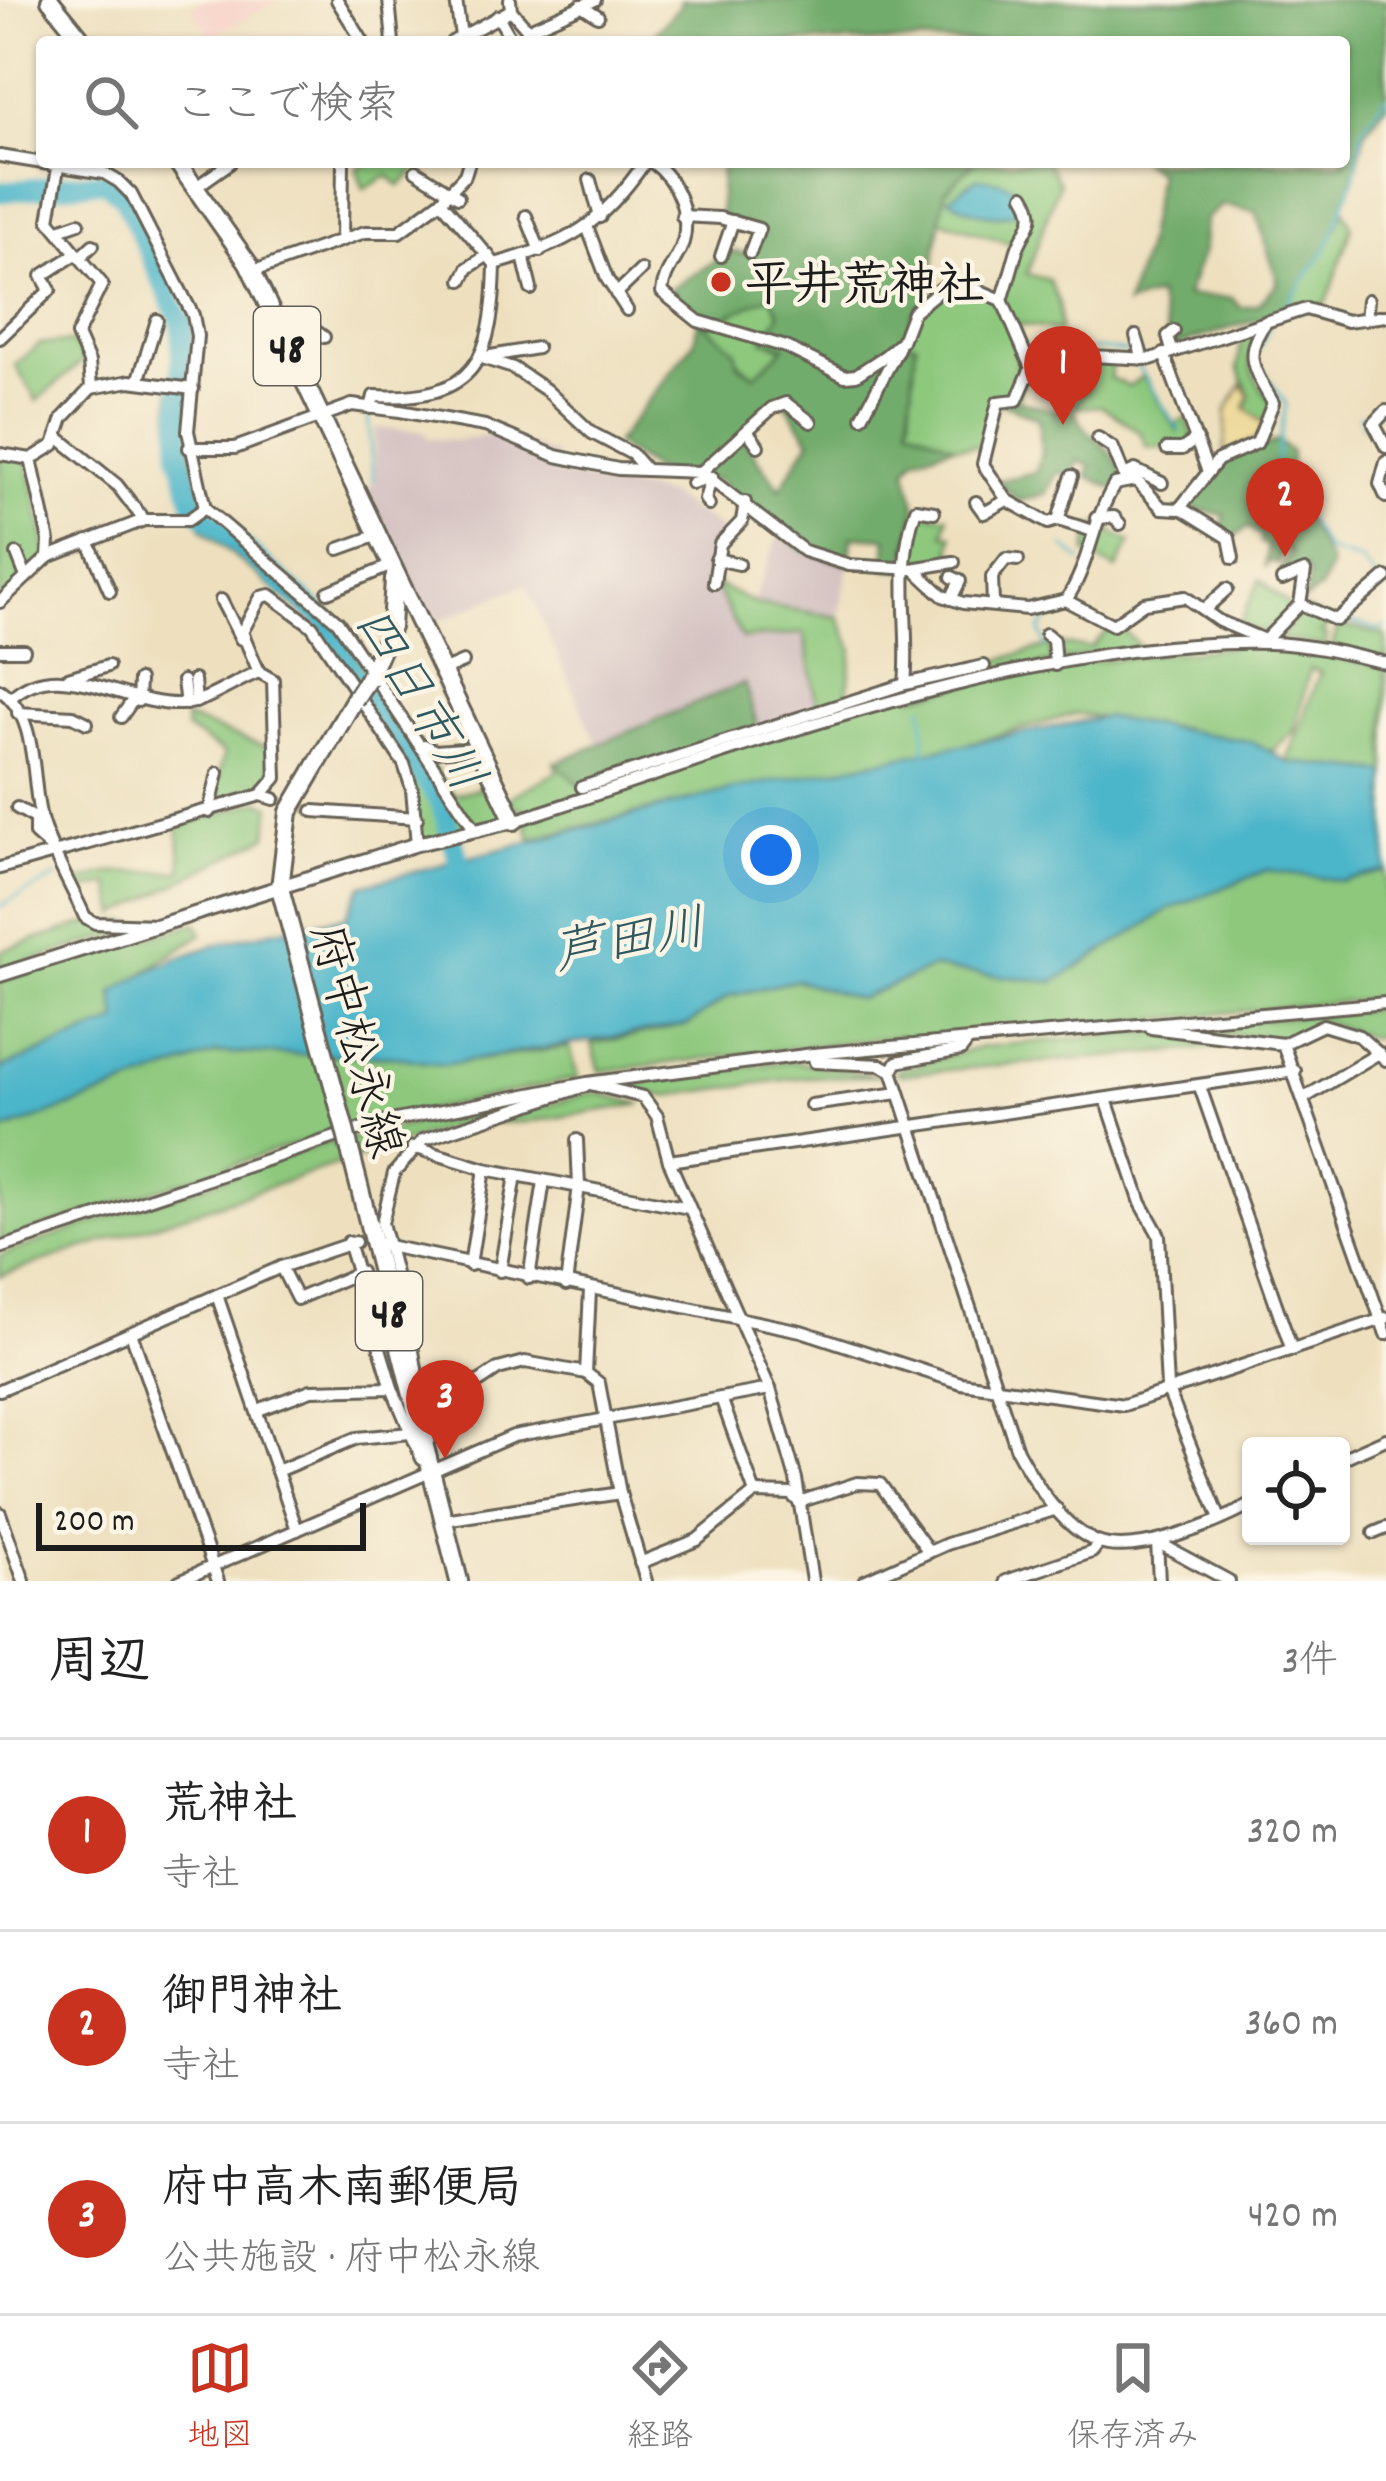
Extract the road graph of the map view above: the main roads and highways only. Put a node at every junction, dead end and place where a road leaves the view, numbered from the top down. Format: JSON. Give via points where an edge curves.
{"nodes":[{"id":1,"x":50,"y":0,"type":"edge"},
{"id":2,"x":79,"y":36,"type":"edge"},
{"id":3,"x":182,"y":168,"type":"edge"},
{"id":4,"x":391,"y":565,"type":"junction"},
{"id":5,"x":514,"y":821,"type":"road end"},
{"id":6,"x":459,"y":1581,"type":"edge"}],
"edges":[{"from":1,"to":2,"type":"main road"},
{"from":3,"to":4,"type":"main road","name":"府中松永線","number":"48","via":[[251,272]]},
{"from":4,"to":5,"type":"main road","name":"府中松永線","number":"48"},
{"from":4,"to":6,"type":"main road","name":"府中松永線","number":"48","bridge":true,"via":[[396,602],[370,677],[289,812],[280,894]]}]}
